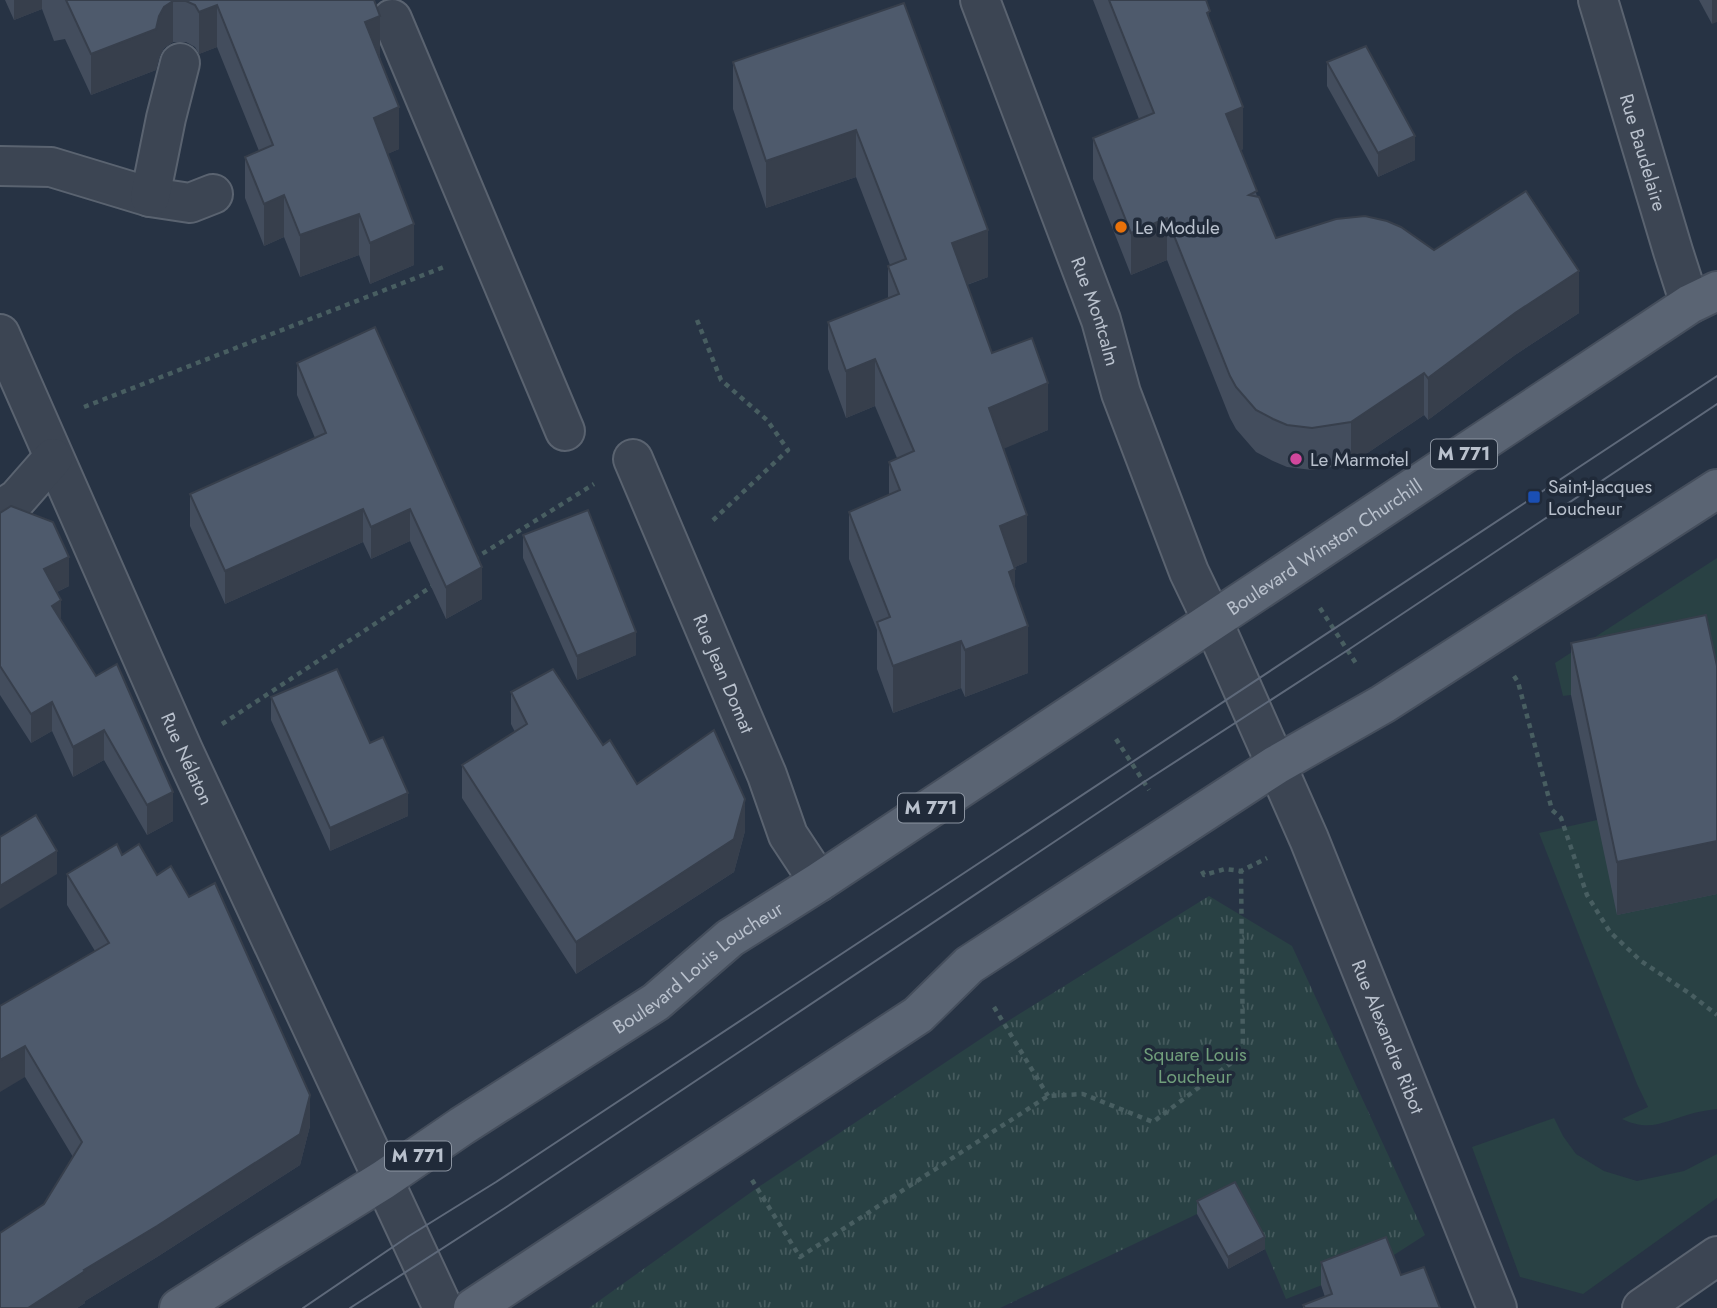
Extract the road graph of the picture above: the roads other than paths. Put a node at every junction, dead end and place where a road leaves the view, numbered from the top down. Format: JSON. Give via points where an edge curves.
{"nodes":[{"id":1,"x":980,"y":0,"type":"edge"},
{"id":2,"x":1598,"y":0,"type":"edge"},
{"id":3,"x":392,"y":19,"type":"dead end"},
{"id":4,"x":180,"y":63,"type":"dead end"},
{"id":5,"x":0,"y":166,"type":"edge"},
{"id":6,"x":212,"y":194,"type":"dead end"},
{"id":7,"x":150,"y":197,"type":"junction"},
{"id":8,"x":1704,"y":298,"type":"edge"},
{"id":9,"x":0,"y":334,"type":"edge"},
{"id":10,"x":565,"y":431,"type":"dead end"},
{"id":11,"x":46,"y":441,"type":"junction"},
{"id":12,"x":634,"y":460,"type":"road end"},
{"id":13,"x":1717,"y":489,"type":"edge"},
{"id":14,"x":0,"y":510,"type":"edge"},
{"id":15,"x":1213,"y":622,"type":"junction"},
{"id":16,"x":1276,"y":765,"type":"junction"},
{"id":17,"x":819,"y":882,"type":"junction"},
{"id":18,"x":383,"y":1180,"type":"junction"},
{"id":19,"x":1717,"y":1256,"type":"edge"},
{"id":20,"x":180,"y":1308,"type":"edge"},
{"id":21,"x":443,"y":1308,"type":"edge"},
{"id":22,"x":474,"y":1308,"type":"edge"},
{"id":23,"x":1497,"y":1308,"type":"edge"},
{"id":24,"x":1643,"y":1308,"type":"edge"}],
"edges":[{"from":1,"to":15,"type":"street","name":"Rue Montcalm","via":[[1101,320],[1158,496]]},
{"from":2,"to":8,"type":"street","name":"Rue Baudelaire","via":[[1669,237]]},
{"from":3,"to":10,"type":"street"},
{"from":4,"to":7,"type":"street"},
{"from":5,"to":7,"type":"street","via":[[51,167]]},
{"from":6,"to":7,"type":"street","via":[[190,203]]},
{"from":8,"to":15,"type":"main road","name":"Boulevard Winston Churchill","number":"M 771"},
{"from":9,"to":11,"type":"street","name":"Rue Nélaton"},
{"from":11,"to":14,"type":"street","via":[[17,499]]},
{"from":11,"to":18,"type":"street","name":"Rue Nélaton","via":[[183,750]]},
{"from":12,"to":17,"type":"street","name":"Rue Jean Domat","via":[[788,835]]},
{"from":13,"to":16,"type":"main road","via":[[1382,704]]},
{"from":15,"to":16,"type":"street","name":"Rue Montcalm"},
{"from":15,"to":17,"type":"main road","name":"Boulevard Louis Loucheur","number":"M 771"},
{"from":16,"to":22,"type":"main road","via":[[969,965],[918,1015]]},
{"from":16,"to":23,"type":"street","name":"Rue Alexandre Ribot"},
{"from":17,"to":18,"type":"main road","name":"Boulevard Louis Loucheur","number":"M 771","via":[[730,938],[656,1002]]},
{"from":18,"to":20,"type":"main road","name":"Boulevard Louis Loucheur","number":"M 771"},
{"from":18,"to":21,"type":"street","name":"Rue Nélaton"},
{"from":19,"to":24,"type":"street"}]}
